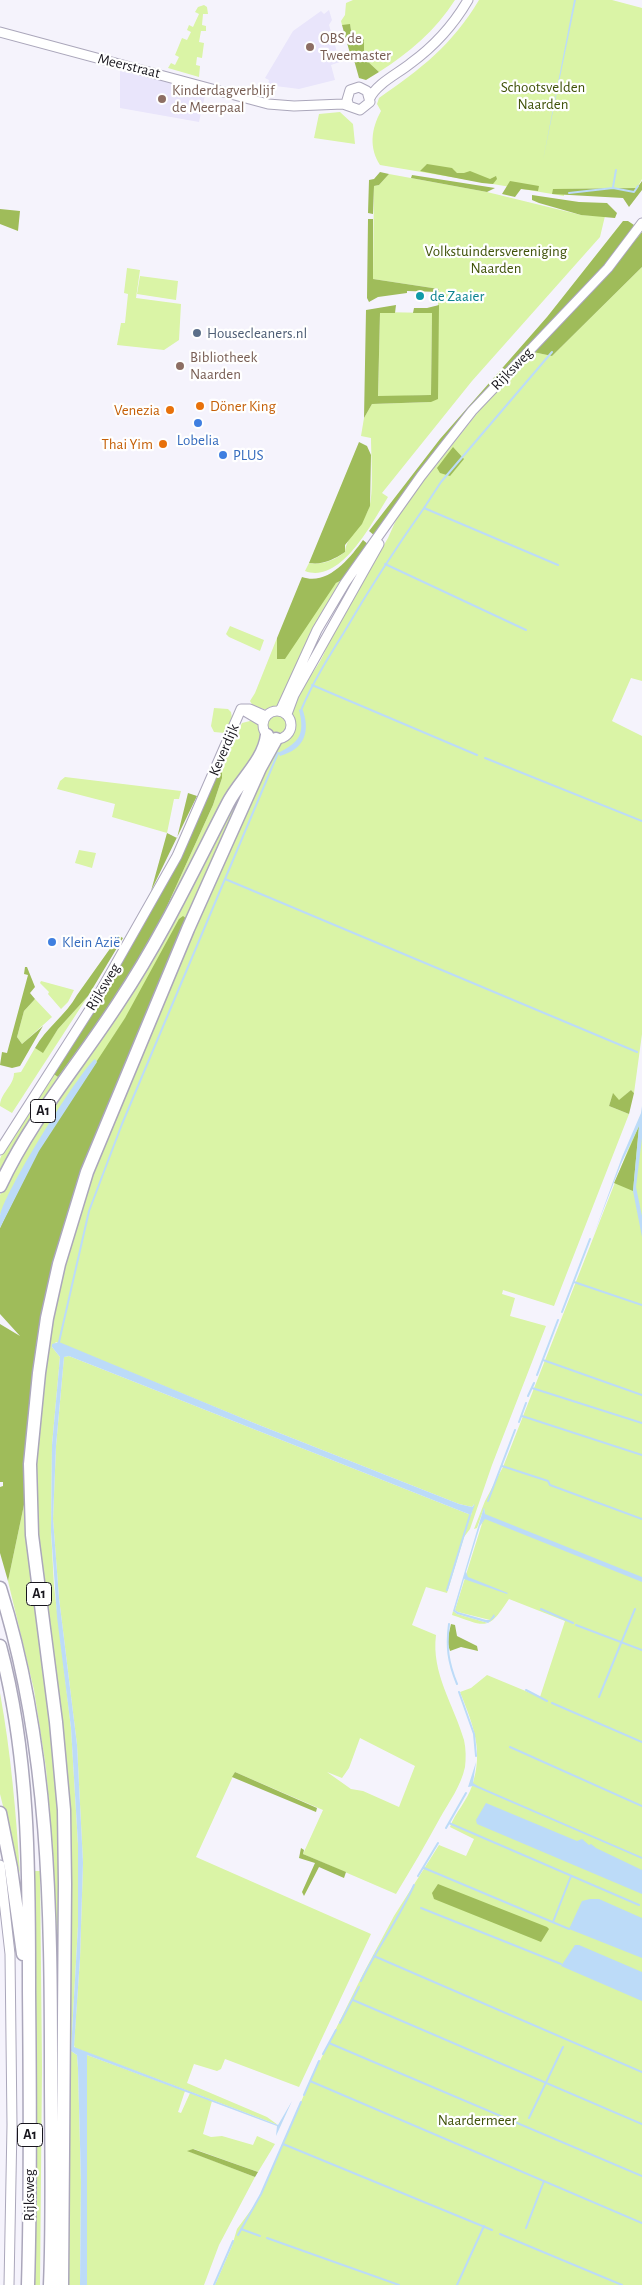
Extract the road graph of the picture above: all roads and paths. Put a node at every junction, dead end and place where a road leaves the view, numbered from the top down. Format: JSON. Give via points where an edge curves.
{"nodes":[{"id":1,"x":468,"y":0,"type":"edge"},
{"id":2,"x":0,"y":32,"type":"edge"},
{"id":3,"x":388,"y":79,"type":"junction"},
{"id":4,"x":363,"y":88,"type":"junction"},
{"id":5,"x":348,"y":93,"type":"junction"},
{"id":6,"x":370,"y":98,"type":"junction"},
{"id":7,"x":258,"y":100,"type":"junction"},
{"id":8,"x":349,"y":106,"type":"junction"},
{"id":9,"x":642,"y":223,"type":"edge"},
{"id":10,"x":283,"y":712,"type":"junction"},
{"id":11,"x":268,"y":728,"type":"junction"},
{"id":12,"x":207,"y":791,"type":"joint"},
{"id":13,"x":0,"y":1150,"type":"edge"},
{"id":14,"x":0,"y":1186,"type":"edge"},
{"id":15,"x":0,"y":1588,"type":"edge"},
{"id":16,"x":0,"y":1646,"type":"edge"},
{"id":17,"x":0,"y":1813,"type":"edge"},
{"id":18,"x":0,"y":1865,"type":"edge"},
{"id":19,"x":29,"y":1986,"type":"junction"},
{"id":20,"x":9,"y":2285,"type":"edge"},
{"id":21,"x":28,"y":2285,"type":"edge"},
{"id":22,"x":50,"y":2285,"type":"edge"},
{"id":23,"x":62,"y":2285,"type":"edge"}],
"edges":[{"from":1,"to":3,"type":"main road","via":[[439,38]]},
{"from":2,"to":7,"type":"main road","name":"Meerstraat"},
{"from":3,"to":4,"type":"main road"},
{"from":3,"to":6,"type":"main road"},
{"from":4,"to":5,"type":"main road","via":[[356,87]]},
{"from":4,"to":6,"type":"main road"},
{"from":5,"to":7,"type":"main road","name":"Meerstraat","via":[[339,98],[294,102]]},
{"from":5,"to":8,"type":"main road"},
{"from":6,"to":8,"type":"main road","via":[[364,109],[356,110]]},
{"from":7,"to":8,"type":"main road","name":"Meerstraat","via":[[282,106]]},
{"from":9,"to":10,"type":"main road","name":"Rijksweg","via":[[608,268],[472,411],[421,476],[390,522]]},
{"from":10,"to":11,"type":"main road","via":[[270,712]]},
{"from":10,"to":11,"type":"main road","via":[[292,723],[285,737]]},
{"from":11,"to":12,"type":"main road","name":"Keverdijk","via":[[241,709]]},
{"from":11,"to":14,"type":"highway","number":"A1","via":[[254,764],[230,799],[152,951],[31,1128]]},
{"from":11,"to":23,"type":"highway","number":"A1","via":[[260,768],[188,929],[74,1210],[47,1318],[39,1373],[30,1464],[32,1535],[56,1722],[64,1829]]},
{"from":12,"to":13,"type":"main road","name":"Rijksweg","via":[[177,856],[133,937]]},
{"from":15,"to":22,"type":"highway","name":"Rijksweg","number":"A1","via":[[24,1680],[38,1770],[46,1864],[51,2022]]},
{"from":16,"to":19,"type":"highway","number":"A1","via":[[14,1711],[25,1802]]},
{"from":17,"to":19,"type":"highway","number":"A1"},
{"from":18,"to":20,"type":"main road","name":"Rijksweg","via":[[10,1954],[12,2125]]},
{"from":19,"to":21,"type":"highway","name":"Rijksweg","number":"A1"}]}
